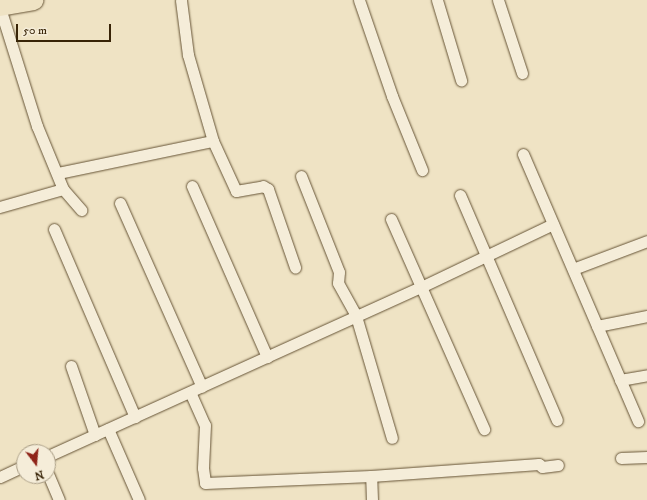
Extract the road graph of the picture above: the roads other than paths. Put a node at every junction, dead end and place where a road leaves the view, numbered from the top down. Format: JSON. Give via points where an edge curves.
{"nodes":[{"id":1,"x":33,"y":0,"type":"edge"},
{"id":2,"x":181,"y":0,"type":"edge"},
{"id":3,"x":359,"y":0,"type":"edge"},
{"id":4,"x":437,"y":0,"type":"edge"},
{"id":5,"x":498,"y":0,"type":"edge"},
{"id":6,"x":0,"y":7,"type":"edge"},
{"id":7,"x":522,"y":73,"type":"dead end"},
{"id":8,"x":461,"y":80,"type":"dead end"},
{"id":9,"x":213,"y":141,"type":"junction"},
{"id":10,"x":523,"y":154,"type":"dead end"},
{"id":11,"x":422,"y":170,"type":"dead end"},
{"id":12,"x":58,"y":173,"type":"junction"},
{"id":13,"x":301,"y":176,"type":"dead end"},
{"id":14,"x":192,"y":186,"type":"dead end"},
{"id":15,"x":63,"y":189,"type":"junction"},
{"id":16,"x":460,"y":196,"type":"dead end"},
{"id":17,"x":120,"y":203,"type":"dead end"},
{"id":18,"x":0,"y":207,"type":"edge"},
{"id":19,"x":82,"y":210,"type":"dead end"},
{"id":20,"x":391,"y":219,"type":"dead end"},
{"id":21,"x":553,"y":224,"type":"junction"},
{"id":22,"x":54,"y":229,"type":"dead end"},
{"id":23,"x":647,"y":241,"type":"edge"},
{"id":24,"x":486,"y":254,"type":"junction"},
{"id":25,"x":295,"y":267,"type":"dead end"},
{"id":26,"x":573,"y":269,"type":"junction"},
{"id":27,"x":421,"y":287,"type":"junction"},
{"id":28,"x":356,"y":316,"type":"junction"},
{"id":29,"x":647,"y":316,"type":"edge"},
{"id":30,"x":597,"y":326,"type":"junction"},
{"id":31,"x":267,"y":357,"type":"junction"},
{"id":32,"x":71,"y":366,"type":"dead end"},
{"id":33,"x":647,"y":375,"type":"edge"},
{"id":34,"x":620,"y":380,"type":"junction"},
{"id":35,"x":202,"y":387,"type":"junction"},
{"id":36,"x":190,"y":392,"type":"junction"},
{"id":37,"x":135,"y":417,"type":"junction"},
{"id":38,"x":557,"y":420,"type":"dead end"},
{"id":39,"x":638,"y":421,"type":"dead end"},
{"id":40,"x":108,"y":429,"type":"junction"},
{"id":41,"x":484,"y":430,"type":"dead end"},
{"id":42,"x":95,"y":435,"type":"junction"},
{"id":43,"x":392,"y":438,"type":"dead end"},
{"id":44,"x":56,"y":452,"type":"edge"},
{"id":45,"x":621,"y":458,"type":"dead end"},
{"id":46,"x":647,"y":458,"type":"edge"},
{"id":47,"x":558,"y":465,"type":"dead end"},
{"id":48,"x":16,"y":470,"type":"edge"},
{"id":49,"x":372,"y":476,"type":"junction"},
{"id":50,"x":0,"y":477,"type":"edge"},
{"id":51,"x":52,"y":484,"type":"edge"},
{"id":52,"x":59,"y":500,"type":"edge"},
{"id":53,"x":138,"y":500,"type":"edge"},
{"id":54,"x":372,"y":500,"type":"edge"}],
"edges":[{"from":1,"to":6,"type":"highway"},
{"from":2,"to":9,"type":"street","via":[[188,55]]},
{"from":3,"to":11,"type":"street","via":[[392,96]]},
{"from":4,"to":8,"type":"street"},
{"from":5,"to":7,"type":"street"},
{"from":6,"to":12,"type":"street","via":[[37,126]]},
{"from":9,"to":12,"type":"street"},
{"from":9,"to":25,"type":"street","via":[[236,190],[263,186],[268,189]]},
{"from":10,"to":21,"type":"street"},
{"from":12,"to":15,"type":"street"},
{"from":13,"to":28,"type":"street","via":[[339,272],[338,283]]},
{"from":14,"to":31,"type":"street"},
{"from":15,"to":18,"type":"street"},
{"from":15,"to":19,"type":"street"},
{"from":16,"to":24,"type":"street"},
{"from":17,"to":35,"type":"street"},
{"from":20,"to":27,"type":"street"},
{"from":21,"to":24,"type":"street"},
{"from":21,"to":26,"type":"street"},
{"from":22,"to":37,"type":"street"},
{"from":23,"to":26,"type":"street"},
{"from":24,"to":27,"type":"street"},
{"from":24,"to":38,"type":"street"},
{"from":26,"to":30,"type":"street"},
{"from":27,"to":28,"type":"street"},
{"from":27,"to":41,"type":"street"},
{"from":28,"to":31,"type":"street"},
{"from":28,"to":43,"type":"street"},
{"from":29,"to":30,"type":"street"},
{"from":30,"to":34,"type":"street"},
{"from":31,"to":35,"type":"street"},
{"from":32,"to":42,"type":"street"},
{"from":33,"to":34,"type":"street"},
{"from":34,"to":39,"type":"street"},
{"from":35,"to":36,"type":"street"},
{"from":36,"to":37,"type":"street"},
{"from":36,"to":49,"type":"street","via":[[205,425],[205,483]]},
{"from":37,"to":40,"type":"street"},
{"from":40,"to":42,"type":"street"},
{"from":40,"to":53,"type":"street"},
{"from":42,"to":44,"type":"street"},
{"from":45,"to":46,"type":"street"},
{"from":47,"to":49,"type":"street","via":[[542,467],[538,464]]},
{"from":48,"to":50,"type":"street"},
{"from":49,"to":54,"type":"street"},
{"from":51,"to":52,"type":"street"}]}
